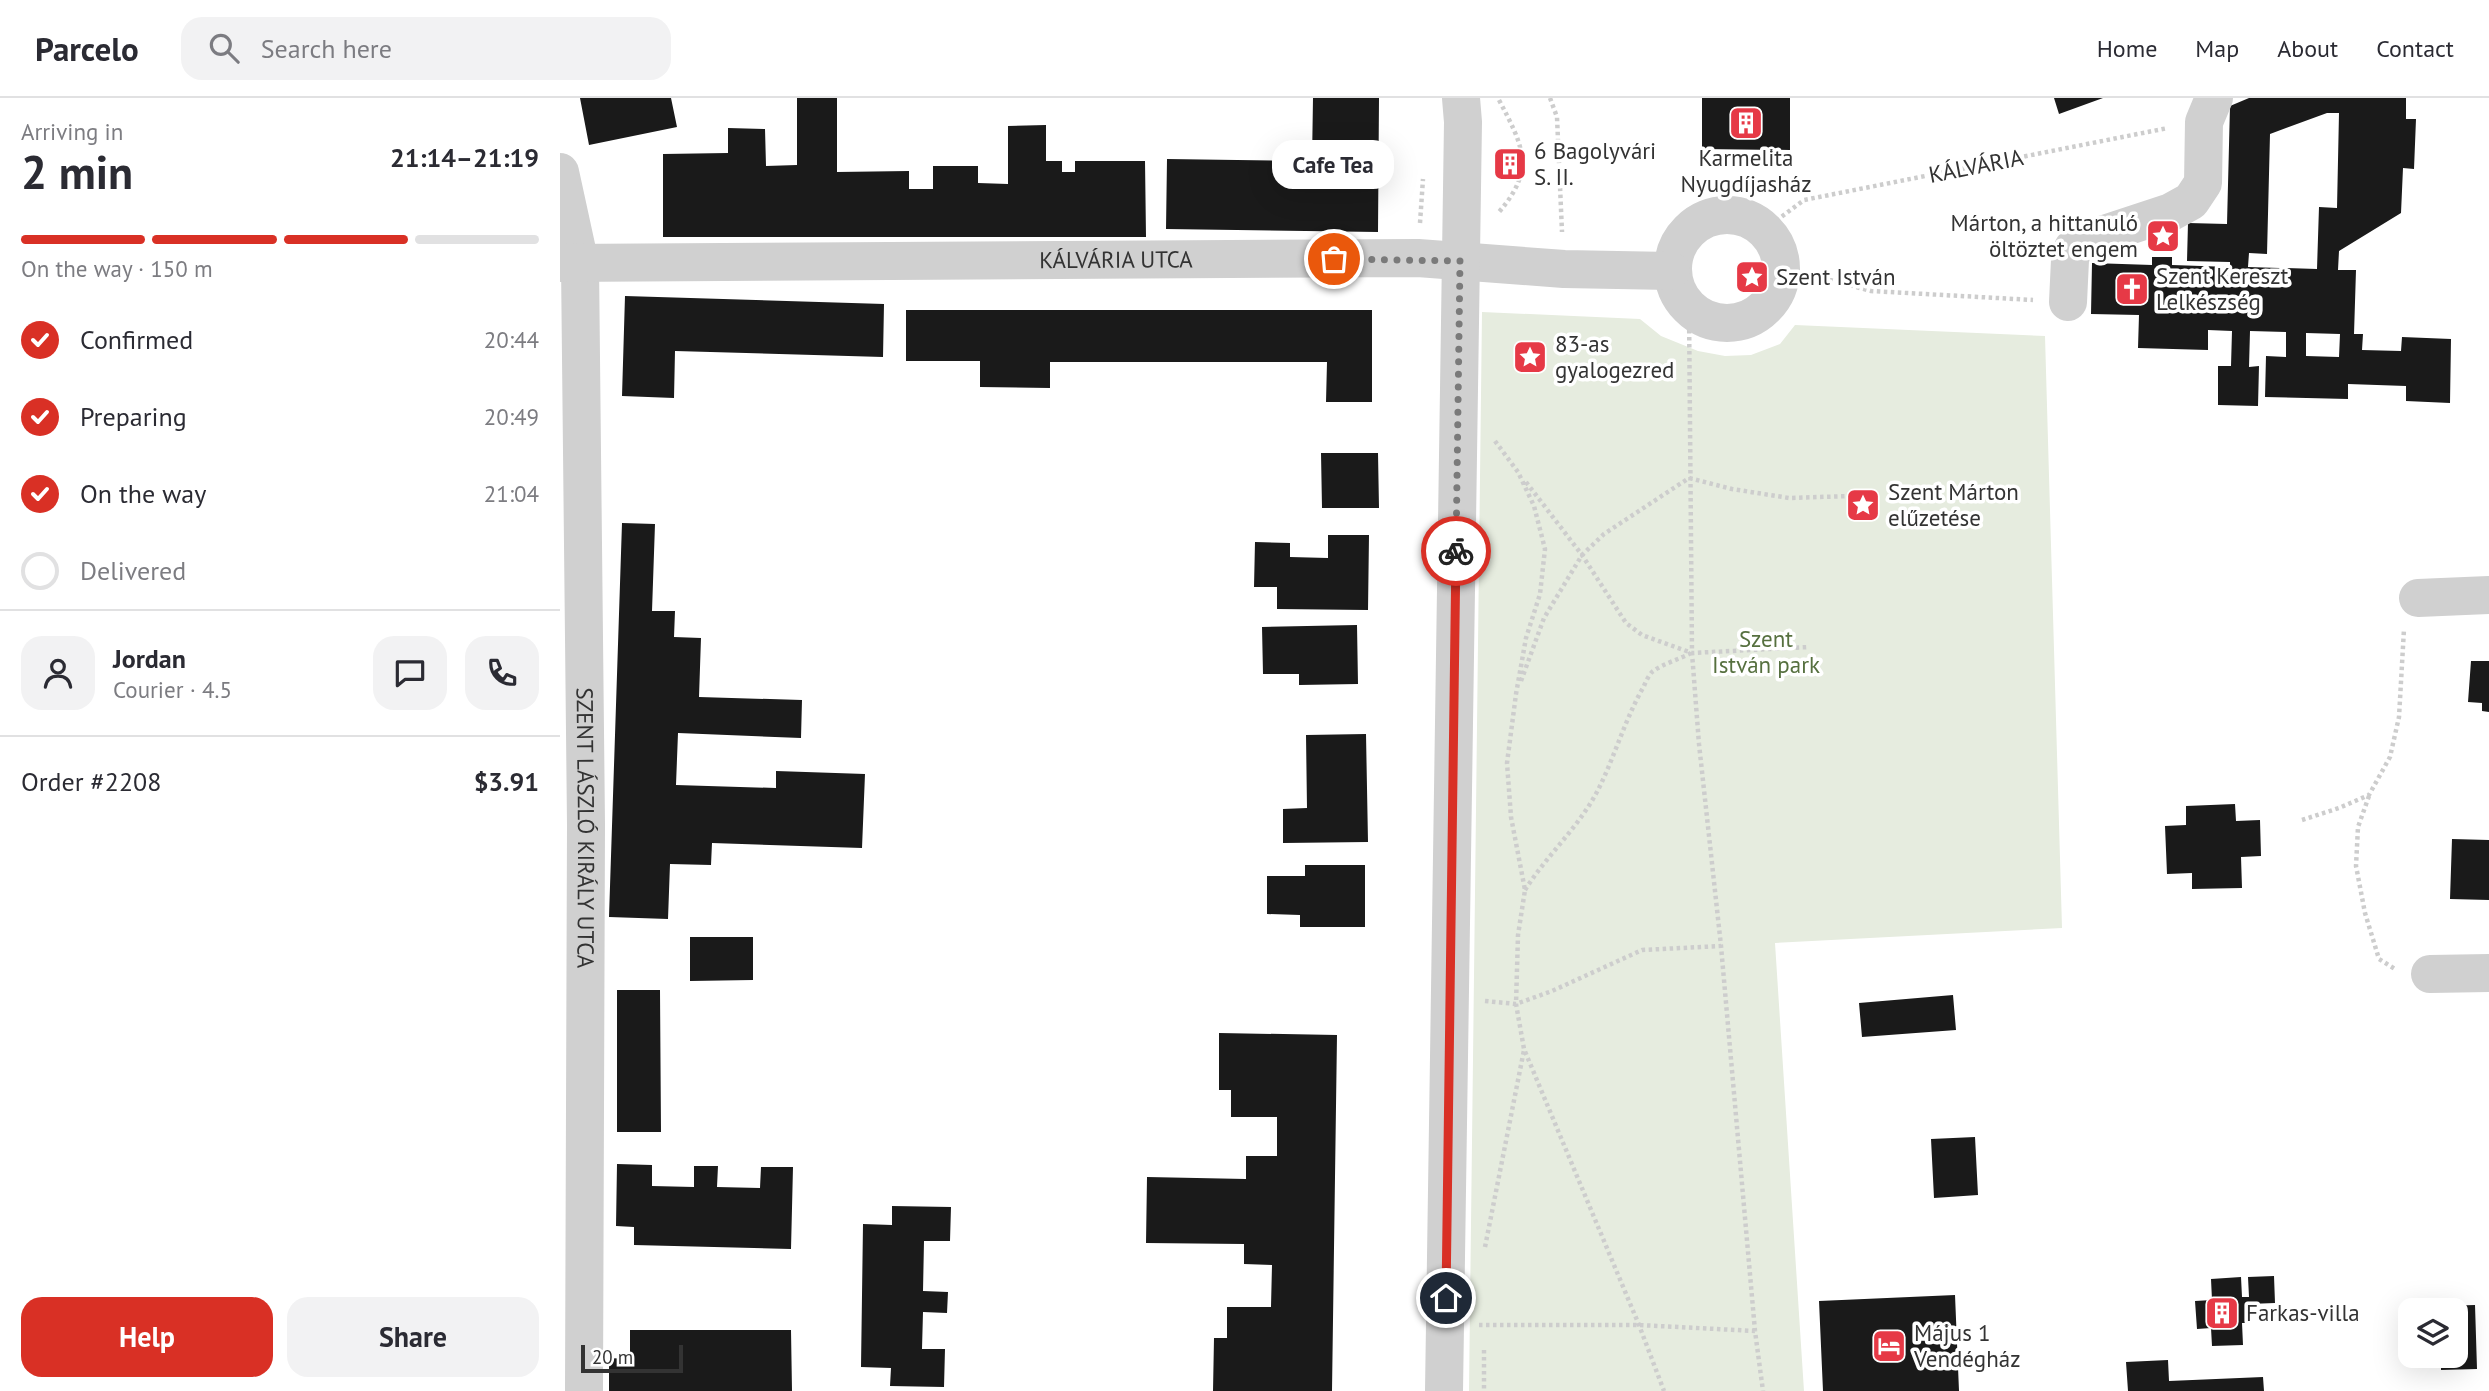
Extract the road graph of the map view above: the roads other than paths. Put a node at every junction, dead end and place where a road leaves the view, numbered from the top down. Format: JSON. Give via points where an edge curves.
{"nodes":[{"id":1,"x":1461,"y":98,"type":"edge"},
{"id":2,"x":2214,"y":98,"type":"edge"},
{"id":3,"x":560,"y":172,"type":"edge"},
{"id":4,"x":1460,"y":261,"type":"junction"},
{"id":5,"x":570,"y":263,"type":"edge"},
{"id":6,"x":1671,"y":271,"type":"junction"},
{"id":7,"x":2068,"y":302,"type":"road end"},
{"id":8,"x":2489,"y":595,"type":"edge"},
{"id":9,"x":2418,"y":598,"type":"road end"},
{"id":10,"x":2489,"y":973,"type":"edge"},
{"id":11,"x":2430,"y":974,"type":"road end"},
{"id":12,"x":584,"y":1391,"type":"edge"},
{"id":13,"x":1444,"y":1391,"type":"edge"}],
"edges":[{"from":1,"to":4,"type":"street"},
{"from":2,"to":7,"type":"street","via":[[2204,122],[2203,183],[2192,201],[2073,248]]},
{"from":3,"to":5,"type":"street","name":"SZENT LÁSZLÓ KIRÁLY UTCA"},
{"from":4,"to":5,"type":"street","name":"KÁLVÁRIA UTCA"},
{"from":4,"to":6,"type":"street","name":"KÁLVÁRIA UTCA"},
{"from":4,"to":13,"type":"street"},
{"from":5,"to":12,"type":"street","name":"SZENT LÁSZLÓ KIRÁLY UTCA","via":[[586,825]]},
{"from":6,"to":6,"type":"street","via":[[1674,251],[1686,231],[1703,219],[1725,214],[1746,217],[1765,229],[1782,267],[1779,288],[1767,306],[1753,317],[1729,324],[1689,310]]},
{"from":8,"to":9,"type":"street"},
{"from":10,"to":11,"type":"street"}]}
